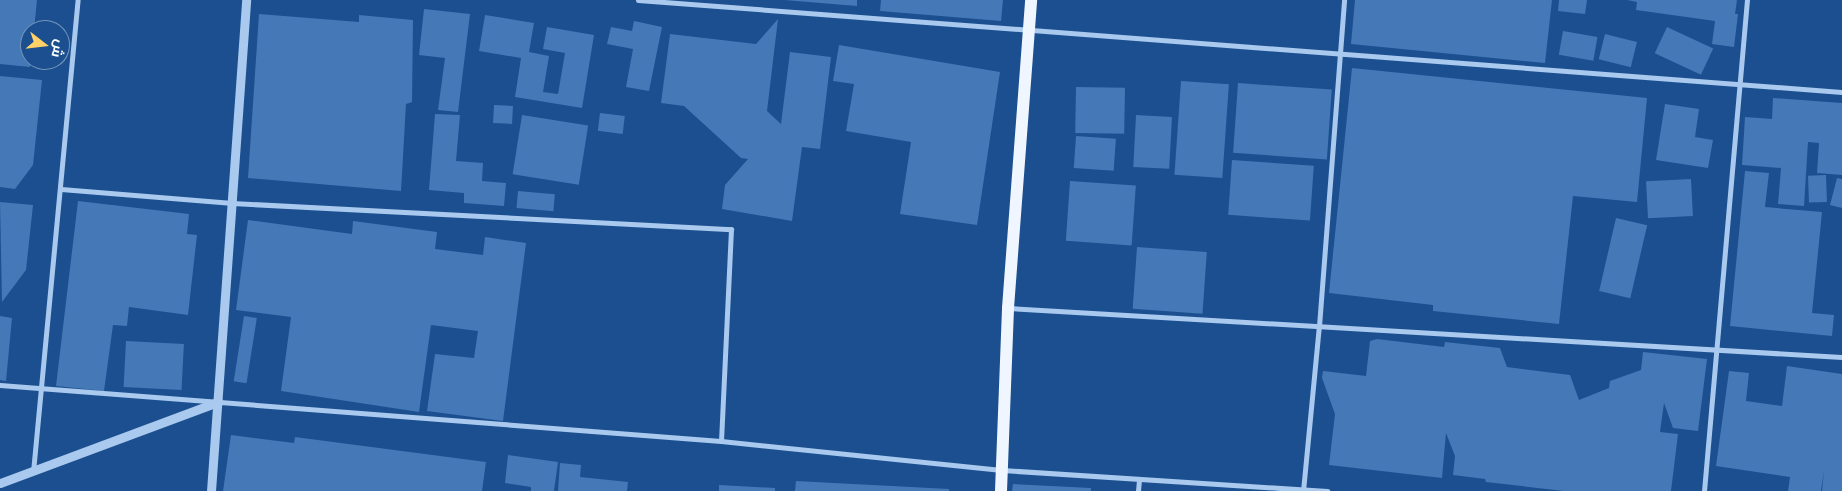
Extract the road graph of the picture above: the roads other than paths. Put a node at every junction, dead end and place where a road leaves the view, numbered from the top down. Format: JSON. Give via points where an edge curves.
{"nodes":[{"id":1,"x":78,"y":0,"type":"edge"},
{"id":2,"x":246,"y":0,"type":"edge"},
{"id":3,"x":638,"y":0,"type":"edge"},
{"id":4,"x":1031,"y":0,"type":"edge"},
{"id":5,"x":1344,"y":0,"type":"edge"},
{"id":6,"x":1747,"y":0,"type":"edge"},
{"id":7,"x":1030,"y":30,"type":"junction"},
{"id":8,"x":1339,"y":54,"type":"junction"},
{"id":9,"x":1740,"y":86,"type":"junction"},
{"id":10,"x":1842,"y":92,"type":"edge"},
{"id":11,"x":61,"y":189,"type":"junction"},
{"id":12,"x":232,"y":203,"type":"junction"},
{"id":13,"x":1008,"y":308,"type":"junction"},
{"id":14,"x":1319,"y":326,"type":"junction"},
{"id":15,"x":1716,"y":350,"type":"junction"},
{"id":16,"x":1842,"y":357,"type":"edge"},
{"id":17,"x":0,"y":385,"type":"edge"},
{"id":18,"x":41,"y":388,"type":"junction"},
{"id":19,"x":218,"y":402,"type":"junction"},
{"id":20,"x":721,"y":442,"type":"junction"},
{"id":21,"x":1002,"y":470,"type":"junction"},
{"id":22,"x":33,"y":472,"type":"junction"},
{"id":23,"x":1139,"y":479,"type":"junction"},
{"id":24,"x":0,"y":484,"type":"edge"},
{"id":25,"x":1304,"y":490,"type":"edge"},
{"id":26,"x":211,"y":491,"type":"edge"},
{"id":27,"x":1001,"y":491,"type":"edge"},
{"id":28,"x":1138,"y":491,"type":"edge"},
{"id":29,"x":1328,"y":491,"type":"edge"},
{"id":30,"x":1704,"y":491,"type":"edge"}],
"edges":[{"from":1,"to":11,"type":"street"},
{"from":2,"to":12,"type":"street"},
{"from":3,"to":7,"type":"street"},
{"from":4,"to":7,"type":"main road"},
{"from":5,"to":8,"type":"street"},
{"from":6,"to":9,"type":"street"},
{"from":7,"to":8,"type":"street"},
{"from":7,"to":13,"type":"main road"},
{"from":8,"to":9,"type":"street"},
{"from":8,"to":14,"type":"street"},
{"from":9,"to":10,"type":"street"},
{"from":9,"to":15,"type":"street"},
{"from":11,"to":12,"type":"street"},
{"from":11,"to":18,"type":"street"},
{"from":12,"to":19,"type":"street"},
{"from":12,"to":20,"type":"street","via":[[731,229]]},
{"from":13,"to":14,"type":"street"},
{"from":13,"to":21,"type":"main road"},
{"from":14,"to":15,"type":"street"},
{"from":14,"to":25,"type":"street"},
{"from":15,"to":16,"type":"street"},
{"from":15,"to":30,"type":"street"},
{"from":17,"to":18,"type":"street"},
{"from":18,"to":19,"type":"street"},
{"from":18,"to":22,"type":"street"},
{"from":19,"to":20,"type":"street"},
{"from":19,"to":22,"type":"street"},
{"from":19,"to":26,"type":"street"},
{"from":20,"to":21,"type":"street"},
{"from":21,"to":23,"type":"street"},
{"from":21,"to":27,"type":"main road"},
{"from":22,"to":24,"type":"street"},
{"from":23,"to":25,"type":"street"},
{"from":23,"to":28,"type":"street"},
{"from":25,"to":29,"type":"street"}]}
